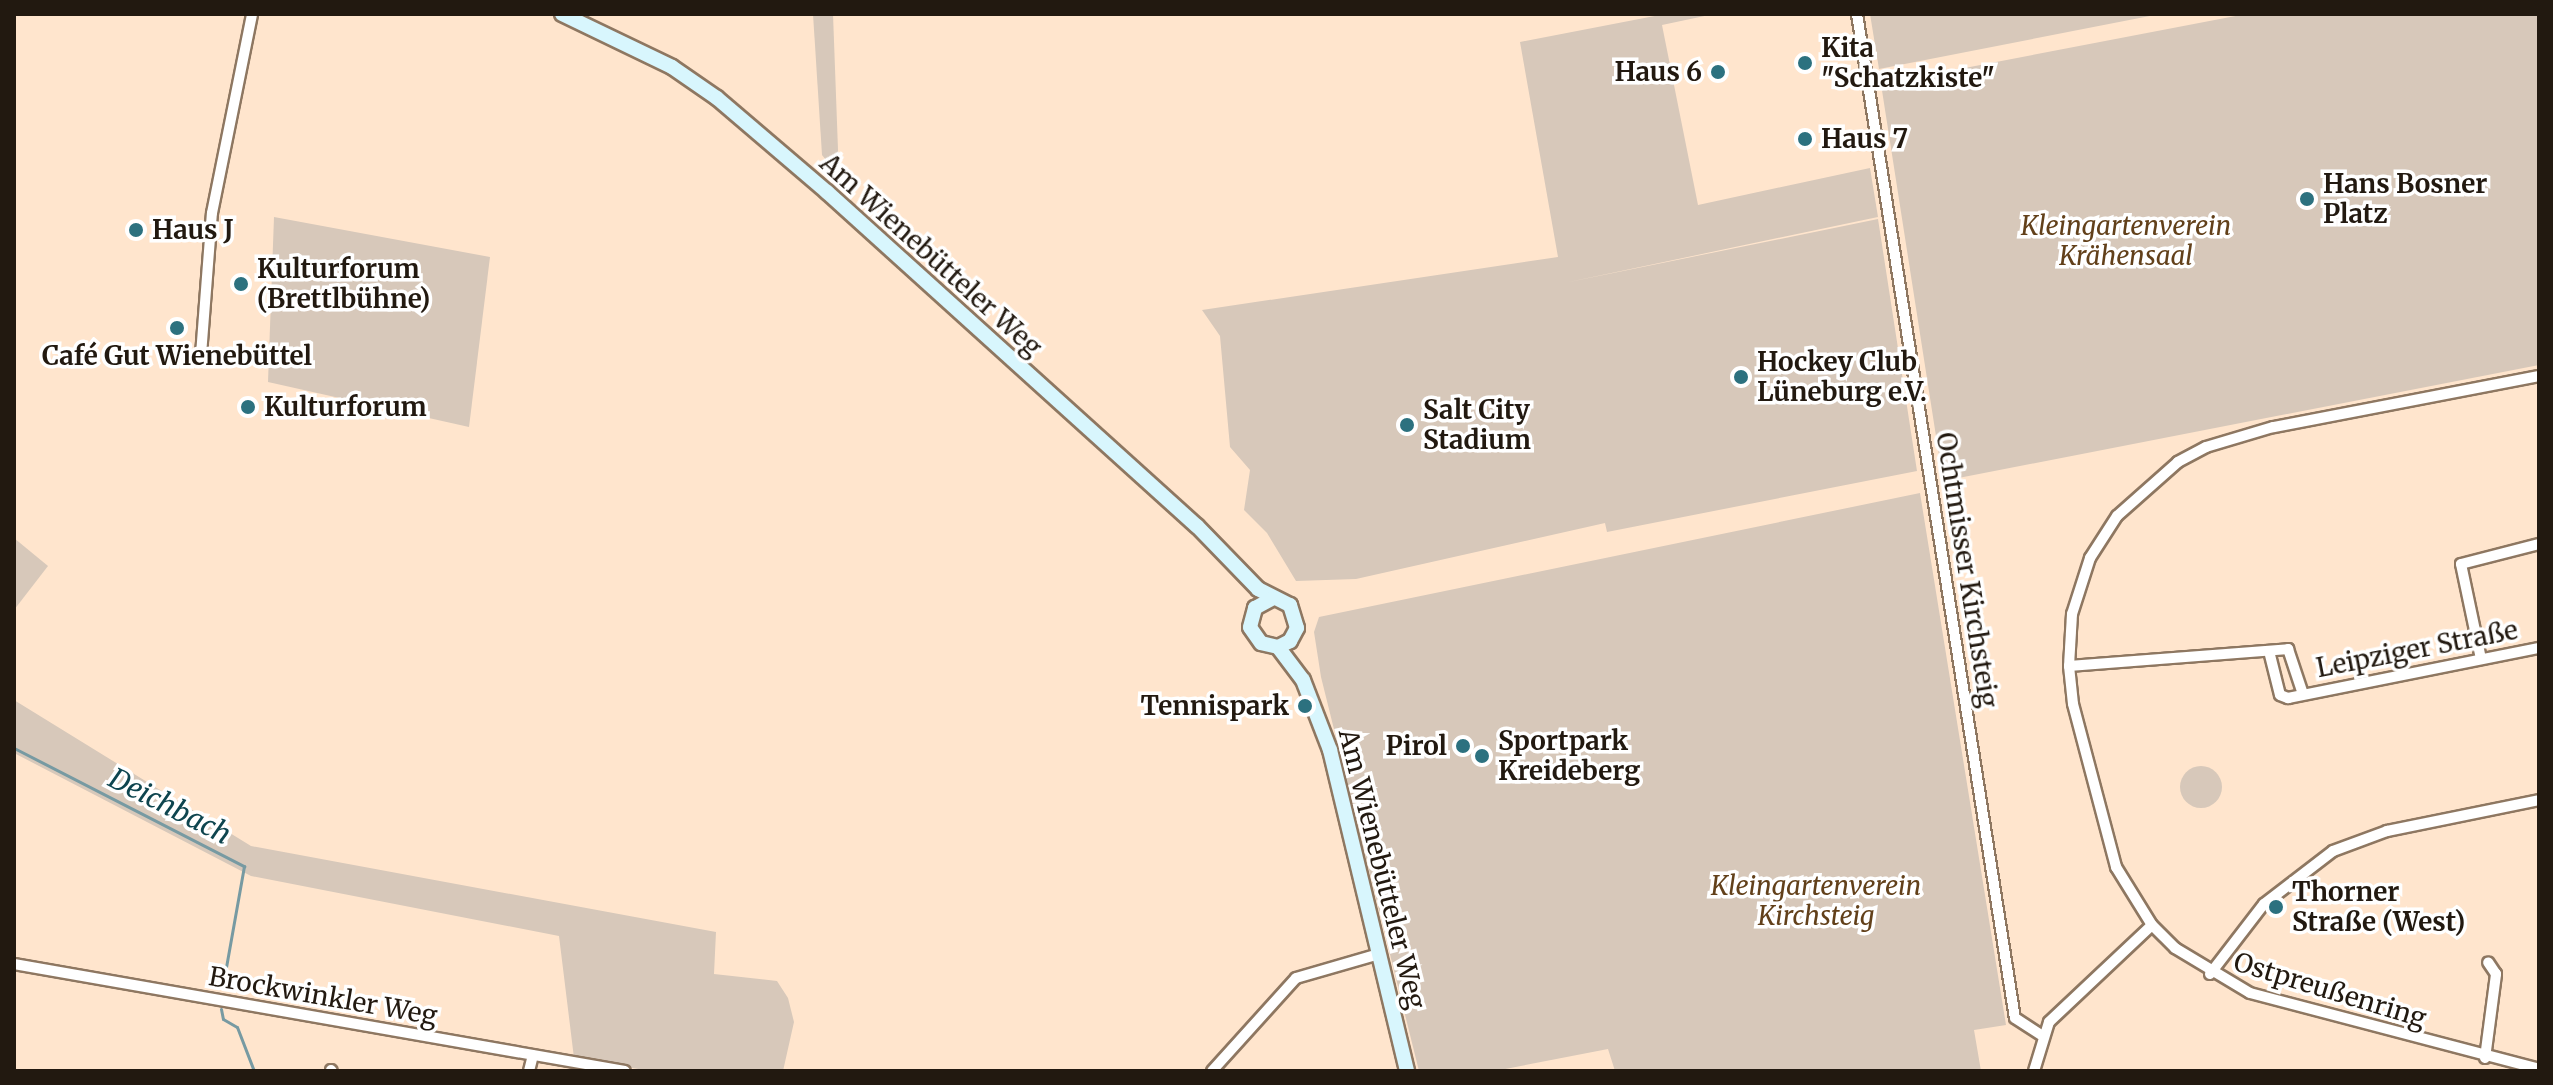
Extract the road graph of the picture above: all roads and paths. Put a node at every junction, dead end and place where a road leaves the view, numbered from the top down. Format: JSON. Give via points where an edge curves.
{"nodes":[{"id":1,"x":252,"y":14,"type":"edge"},
{"id":2,"x":562,"y":14,"type":"edge"},
{"id":3,"x":1857,"y":14,"type":"edge"},
{"id":4,"x":201,"y":355,"type":"dead end"},
{"id":5,"x":2539,"y":376,"type":"edge"},
{"id":6,"x":2539,"y":544,"type":"edge"},
{"id":7,"x":1239,"y":571,"type":"junction"},
{"id":8,"x":1271,"y":599,"type":"junction"},
{"id":9,"x":1255,"y":608,"type":"junction"},
{"id":10,"x":1293,"y":637,"type":"junction"},
{"id":11,"x":1278,"y":647,"type":"junction"},
{"id":12,"x":2539,"y":648,"type":"edge"},
{"id":13,"x":2269,"y":651,"type":"junction"},
{"id":14,"x":2481,"y":659,"type":"junction"},
{"id":15,"x":2069,"y":666,"type":"junction"},
{"id":16,"x":1303,"y":680,"type":"junction"},
{"id":17,"x":2303,"y":694,"type":"junction"},
{"id":18,"x":2539,"y":800,"type":"edge"},
{"id":19,"x":2152,"y":925,"type":"junction"},
{"id":20,"x":1379,"y":954,"type":"junction"},
{"id":21,"x":2488,"y":962,"type":"dead end"},
{"id":22,"x":14,"y":964,"type":"edge"},
{"id":23,"x":2210,"y":974,"type":"junction"},
{"id":24,"x":2041,"y":1035,"type":"junction"},
{"id":25,"x":533,"y":1055,"type":"junction"},
{"id":26,"x":2485,"y":1058,"type":"junction"},
{"id":27,"x":2539,"y":1069,"type":"edge"},
{"id":28,"x":529,"y":1071,"type":"edge"},
{"id":29,"x":625,"y":1071,"type":"edge"},
{"id":30,"x":1212,"y":1071,"type":"edge"},
{"id":31,"x":1407,"y":1071,"type":"edge"},
{"id":32,"x":2034,"y":1071,"type":"edge"}],
"edges":[{"from":1,"to":4,"type":"street","via":[[212,213]]},
{"from":2,"to":7,"type":"street","name":"Am Wienebütteler Weg","via":[[672,67],[749,124],[1197,526]]},
{"from":3,"to":24,"type":"street","name":"Ochtmisser Kirchsteig","via":[[2015,1018]]},
{"from":5,"to":15,"type":"street","name":"Ostpreußenring","via":[[2273,427],[2206,447],[2178,462],[2117,516],[2096,548],[2074,605]]},
{"from":6,"to":14,"type":"street","via":[[2461,564]]},
{"from":7,"to":8,"type":"street","name":"Am Wienebütteler Weg"},
{"from":7,"to":9,"type":"street","name":"Am Wienebütteler Weg"},
{"from":8,"to":9,"type":"street"},
{"from":8,"to":10,"type":"street","name":"Am Wienebütteler Weg","via":[[1286,602],[1296,613]]},
{"from":9,"to":11,"type":"street","name":"Am Wienebütteler Weg","via":[[1250,622],[1254,637]]},
{"from":10,"to":11,"type":"street"},
{"from":10,"to":16,"type":"street","name":"Am Wienebütteler Weg"},
{"from":11,"to":16,"type":"street","name":"Am Wienebütteler Weg"},
{"from":12,"to":14,"type":"street","name":"Leipziger Straße"},
{"from":13,"to":15,"type":"street"},
{"from":13,"to":17,"type":"street","name":"Leipziger Straße","via":[[2291,650]]},
{"from":13,"to":17,"type":"street","name":"Leipziger Straße","via":[[2280,695]]},
{"from":14,"to":17,"type":"street","name":"Leipziger Straße"},
{"from":15,"to":19,"type":"street","name":"Ostpreußenring","via":[[2073,704],[2109,846],[2127,890]]},
{"from":16,"to":20,"type":"street","name":"Am Wienebütteler Weg","via":[[1330,750]]},
{"from":18,"to":23,"type":"street","via":[[2407,826],[2333,851],[2264,904]]},
{"from":19,"to":23,"type":"street","name":"Ostpreußenring"},
{"from":19,"to":24,"type":"street","via":[[2067,1002]]},
{"from":20,"to":30,"type":"street","via":[[1296,978]]},
{"from":20,"to":31,"type":"street","name":"Am Wienebütteler Weg"},
{"from":21,"to":26,"type":"street","via":[[2496,974]]},
{"from":22,"to":25,"type":"street","name":"Brockwinkler Weg"},
{"from":23,"to":26,"type":"street","name":"Ostpreußenring","via":[[2263,997]]},
{"from":24,"to":32,"type":"street"},
{"from":25,"to":28,"type":"street"},
{"from":25,"to":29,"type":"street","name":"Brockwinkler Weg"},
{"from":26,"to":27,"type":"street","name":"Ostpreußenring"}]}
